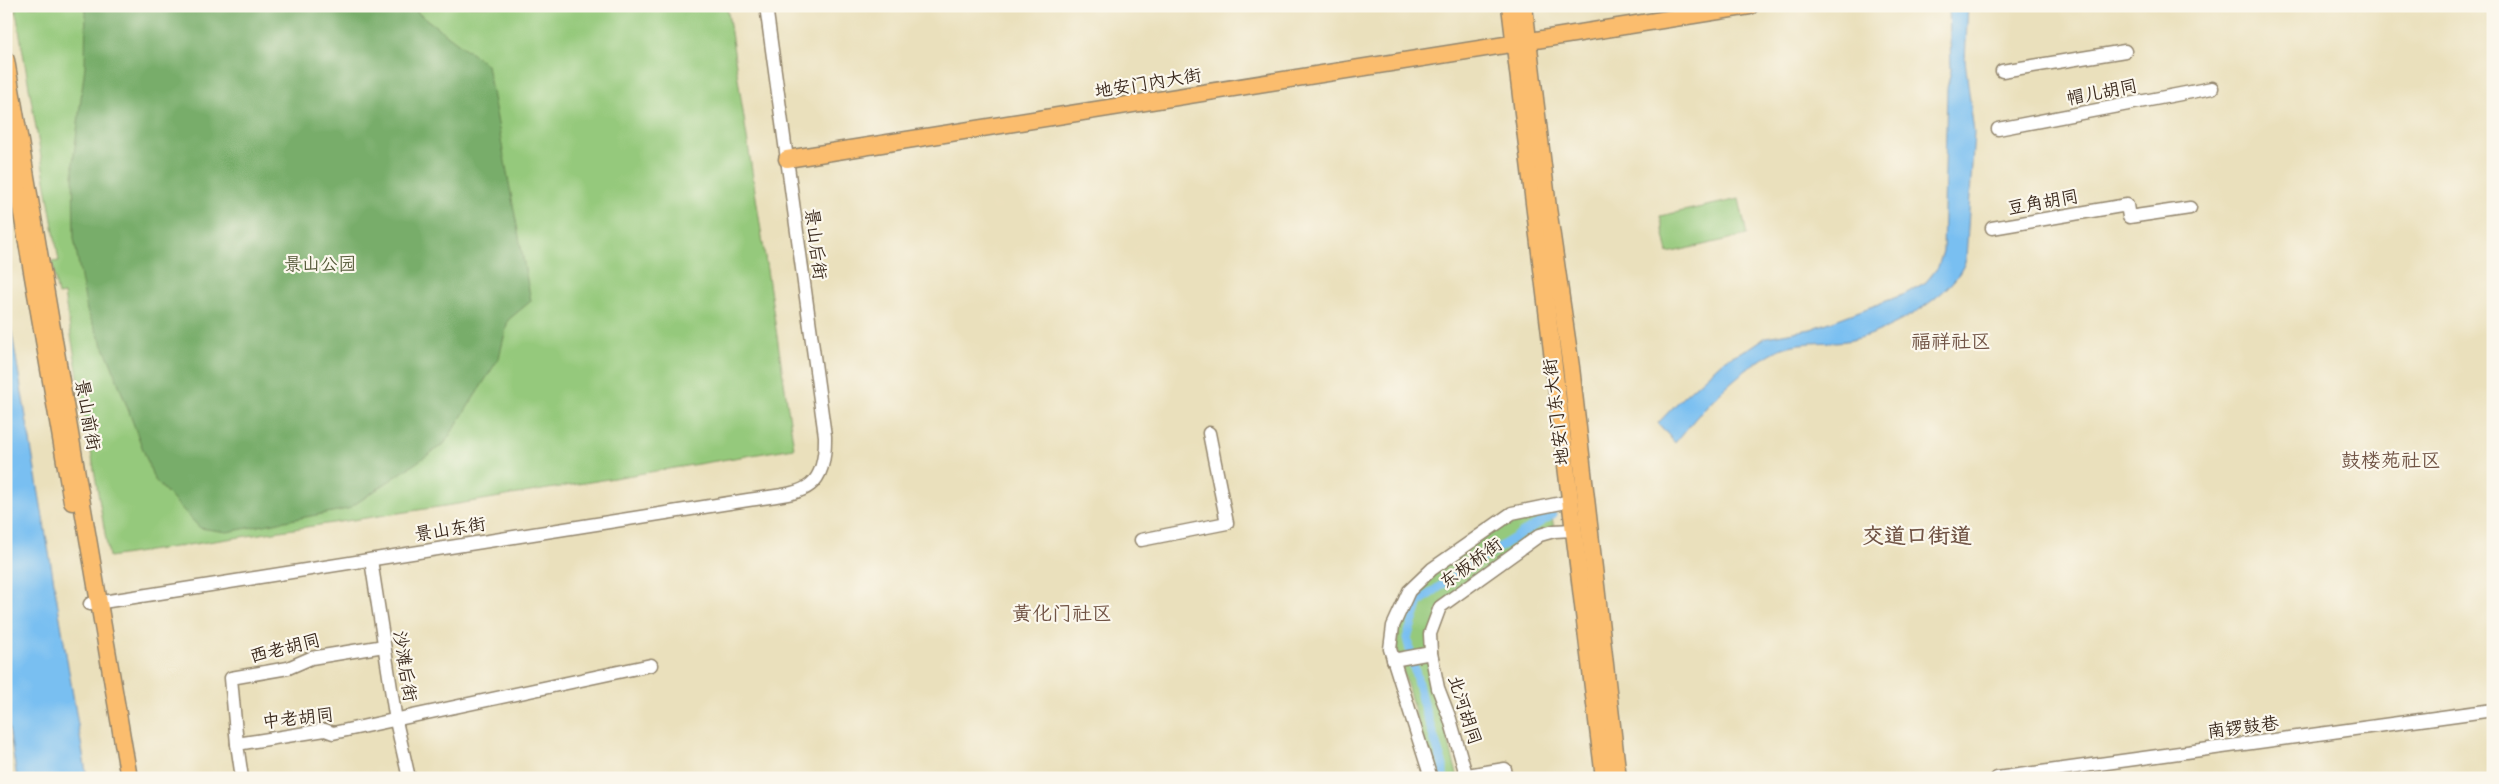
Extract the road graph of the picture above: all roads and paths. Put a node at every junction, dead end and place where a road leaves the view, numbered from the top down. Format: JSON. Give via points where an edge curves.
{"nodes":[{"id":1,"x":766,"y":6,"type":"edge"},
{"id":2,"x":1510,"y":6,"type":"edge"},
{"id":3,"x":1524,"y":6,"type":"edge"},
{"id":4,"x":1750,"y":6,"type":"edge"},
{"id":5,"x":1521,"y":43,"type":"junction"},
{"id":6,"x":2125,"y":51,"type":"dead end"},
{"id":7,"x":6,"y":60,"type":"edge"},
{"id":8,"x":2002,"y":72,"type":"dead end"},
{"id":9,"x":2212,"y":88,"type":"dead end"},
{"id":10,"x":6,"y":122,"type":"edge"},
{"id":11,"x":1998,"y":129,"type":"dead end"},
{"id":12,"x":787,"y":159,"type":"junction"},
{"id":13,"x":2190,"y":208,"type":"dead end"},
{"id":14,"x":1992,"y":228,"type":"dead end"},
{"id":15,"x":1209,"y":433,"type":"dead end"},
{"id":16,"x":813,"y":483,"type":"joint"},
{"id":17,"x":1571,"y":501,"type":"junction"},
{"id":18,"x":1574,"y":530,"type":"junction"},
{"id":19,"x":1141,"y":540,"type":"dead end"},
{"id":20,"x":371,"y":560,"type":"junction"},
{"id":21,"x":95,"y":603,"type":"junction"},
{"id":22,"x":384,"y":646,"type":"junction"},
{"id":23,"x":1431,"y":653,"type":"junction"},
{"id":24,"x":1393,"y":660,"type":"junction"},
{"id":25,"x":651,"y":665,"type":"dead end"},
{"id":26,"x":2493,"y":710,"type":"edge"},
{"id":27,"x":396,"y":721,"type":"junction"},
{"id":28,"x":237,"y":744,"type":"junction"},
{"id":29,"x":1506,"y":774,"type":"edge"},
{"id":30,"x":1467,"y":776,"type":"edge"},
{"id":31,"x":119,"y":778,"type":"edge"},
{"id":32,"x":129,"y":778,"type":"edge"},
{"id":33,"x":242,"y":778,"type":"edge"},
{"id":34,"x":409,"y":778,"type":"edge"},
{"id":35,"x":1431,"y":778,"type":"edge"},
{"id":36,"x":1604,"y":778,"type":"edge"},
{"id":37,"x":1618,"y":778,"type":"edge"},
{"id":38,"x":1997,"y":778,"type":"edge"}],
"edges":[{"from":1,"to":12,"type":"street","name":"景山后街"},
{"from":2,"to":5,"type":"main road"},
{"from":3,"to":5,"type":"main road"},
{"from":4,"to":5,"type":"main road","name":"地安门内大街"},
{"from":5,"to":12,"type":"main road","name":"地安门内大街"},
{"from":5,"to":17,"type":"main road","name":"地安门东大街"},
{"from":5,"to":37,"type":"main road","name":"地安门东大街","via":[[1571,367]]},
{"from":6,"to":8,"type":"street"},
{"from":7,"to":21,"type":"main road","name":"景山前街"},
{"from":9,"to":11,"type":"street","name":"帽儿胡同"},
{"from":10,"to":21,"type":"main road","name":"景山前街"},
{"from":12,"to":16,"type":"street","name":"景山后街","via":[[824,436],[822,471]]},
{"from":13,"to":14,"type":"street","name":"豆角胡同","via":[[2129,217],[2127,205]]},
{"from":15,"to":19,"type":"street","via":[[1227,523]]},
{"from":16,"to":20,"type":"street","name":"景山东街","via":[[800,491],[778,496]]},
{"from":17,"to":18,"type":"main road","name":"地安门东大街"},
{"from":17,"to":24,"type":"street","via":[[1512,513],[1432,569],[1409,591],[1393,626],[1390,649]]},
{"from":18,"to":23,"type":"street","name":"东板桥街","via":[[1540,535],[1440,607],[1430,634]]},
{"from":18,"to":36,"type":"main road","name":"地安门东大街"},
{"from":20,"to":21,"type":"street","name":"景山东街"},
{"from":20,"to":22,"type":"street","name":"沙滩后街"},
{"from":21,"to":31,"type":"main road","name":"景山前街"},
{"from":21,"to":32,"type":"main road","name":"景山前街"},
{"from":22,"to":27,"type":"street","name":"沙滩后街"},
{"from":22,"to":28,"type":"street","name":"西老胡同","via":[[310,658],[288,668],[232,678]]},
{"from":23,"to":24,"type":"street"},
{"from":23,"to":30,"type":"street","name":"北河胡同","via":[[1438,688]]},
{"from":24,"to":35,"type":"street"},
{"from":25,"to":27,"type":"street","name":"中老胡同"},
{"from":26,"to":38,"type":"street","name":"南锣鼓巷"},
{"from":27,"to":28,"type":"street","name":"中老胡同","via":[[333,733],[325,730]]},
{"from":27,"to":34,"type":"street","name":"沙滩后街"},
{"from":28,"to":33,"type":"street"},
{"from":29,"to":30,"type":"street"}]}
